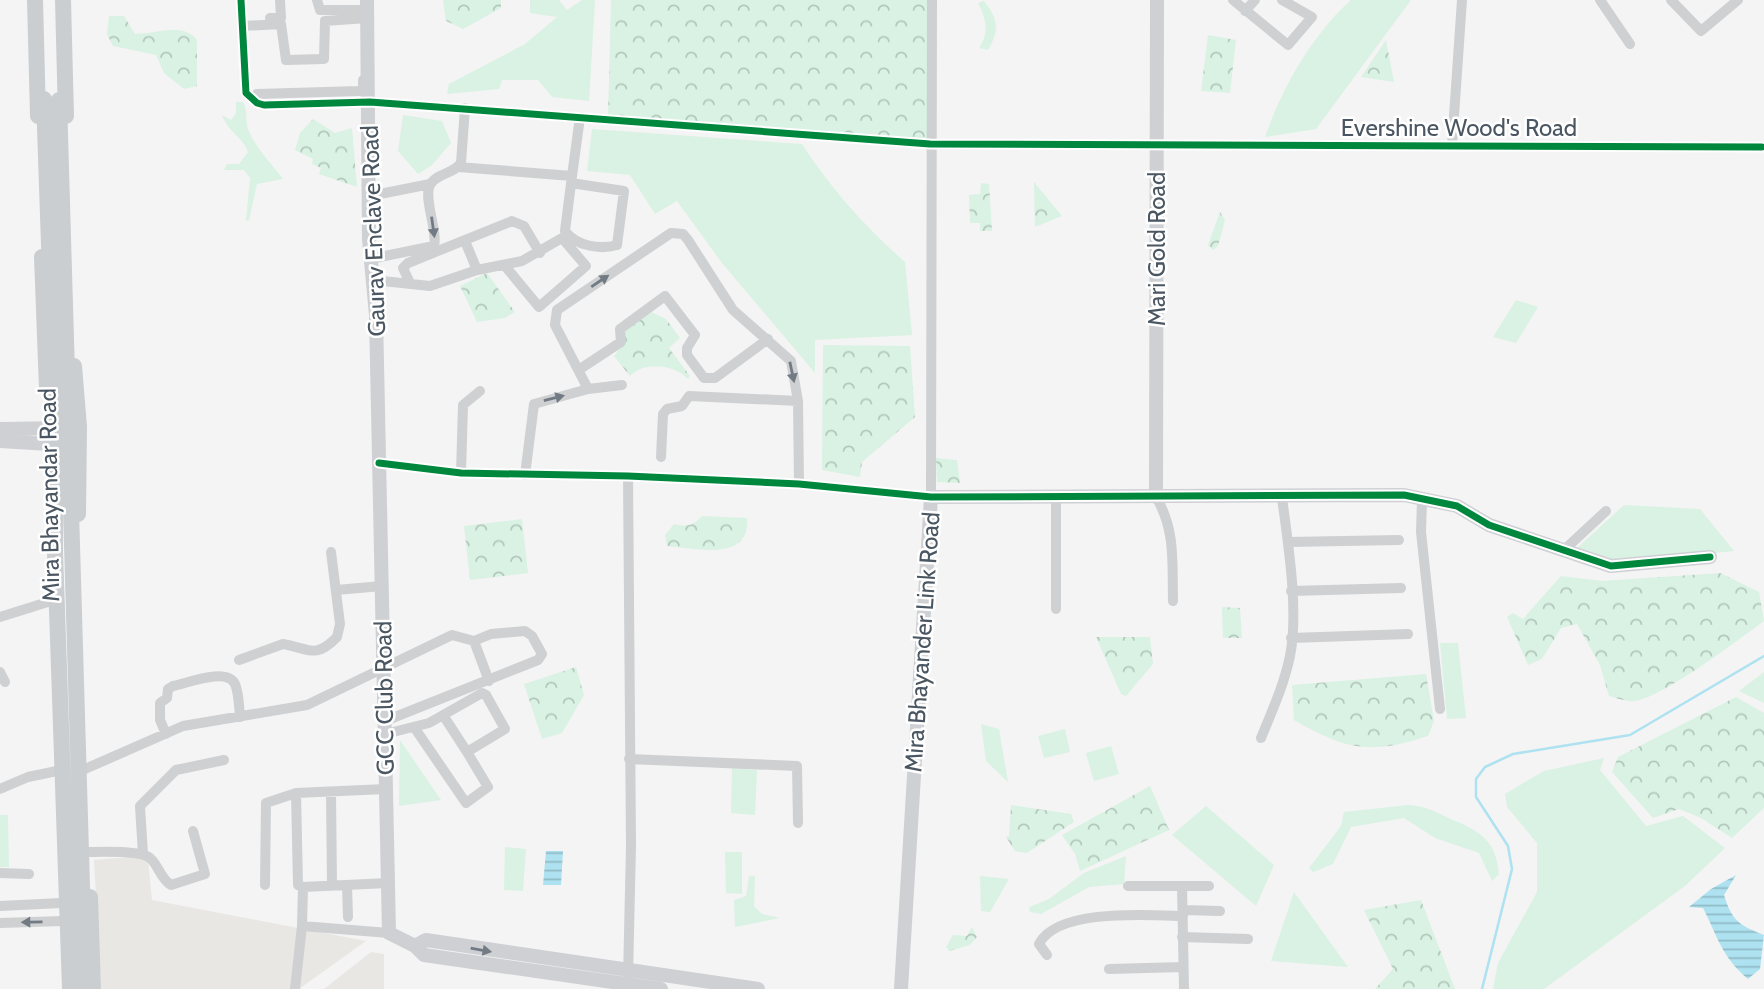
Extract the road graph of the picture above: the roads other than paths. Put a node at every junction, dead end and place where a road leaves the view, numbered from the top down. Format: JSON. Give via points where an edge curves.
{"nodes":[{"id":1,"x":35,"y":0,"type":"edge"},
{"id":2,"x":63,"y":0,"type":"edge"},
{"id":3,"x":241,"y":0,"type":"edge"},
{"id":4,"x":280,"y":0,"type":"edge"},
{"id":5,"x":317,"y":0,"type":"edge"},
{"id":6,"x":932,"y":0,"type":"edge"},
{"id":7,"x":1157,"y":0,"type":"edge"},
{"id":8,"x":1255,"y":0,"type":"edge"},
{"id":9,"x":1282,"y":0,"type":"edge"},
{"id":10,"x":1462,"y":0,"type":"edge"},
{"id":11,"x":1600,"y":0,"type":"edge"},
{"id":12,"x":1671,"y":0,"type":"edge"},
{"id":13,"x":1738,"y":0,"type":"edge"},
{"id":14,"x":1235,"y":1,"type":"edge"},
{"id":15,"x":367,"y":9,"type":"edge"},
{"id":16,"x":1245,"y":11,"type":"junction"},
{"id":17,"x":242,"y":23,"type":"junction"},
{"id":18,"x":64,"y":39,"type":"junction"},
{"id":19,"x":36,"y":40,"type":"junction"},
{"id":20,"x":1630,"y":44,"type":"dead end"},
{"id":21,"x":369,"y":79,"type":"junction"},
{"id":22,"x":257,"y":94,"type":"dead end"},
{"id":23,"x":52,"y":99,"type":"junction"},
{"id":24,"x":277,"y":99,"type":"junction"},
{"id":25,"x":370,"y":102,"type":"junction"},
{"id":26,"x":465,"y":108,"type":"junction"},
{"id":27,"x":580,"y":117,"type":"junction"},
{"id":28,"x":930,"y":144,"type":"junction"},
{"id":29,"x":1157,"y":145,"type":"junction"},
{"id":30,"x":1452,"y":145,"type":"junction"},
{"id":31,"x":1762,"y":147,"type":"dead end"},
{"id":32,"x":458,"y":167,"type":"junction"},
{"id":33,"x":571,"y":179,"type":"junction"},
{"id":34,"x":430,"y":184,"type":"junction"},
{"id":35,"x":370,"y":195,"type":"junction"},
{"id":36,"x":465,"y":240,"type":"junction"},
{"id":37,"x":540,"y":253,"type":"junction"},
{"id":38,"x":370,"y":259,"type":"junction"},
{"id":39,"x":505,"y":266,"type":"junction"},
{"id":40,"x":477,"y":271,"type":"junction"},
{"id":41,"x":373,"y":281,"type":"junction"},
{"id":42,"x":410,"y":283,"type":"junction"},
{"id":43,"x":768,"y":339,"type":"junction"},
{"id":44,"x":580,"y":369,"type":"junction"},
{"id":45,"x":622,"y":386,"type":"dead end"},
{"id":46,"x":589,"y":389,"type":"junction"},
{"id":47,"x":480,"y":391,"type":"dead end"},
{"id":48,"x":798,"y":401,"type":"junction"},
{"id":49,"x":79,"y":427,"type":"junction"},
{"id":50,"x":0,"y":429,"type":"edge"},
{"id":51,"x":51,"y":437,"type":"junction"},
{"id":52,"x":0,"y":441,"type":"edge"},
{"id":53,"x":79,"y":444,"type":"junction"},
{"id":54,"x":661,"y":457,"type":"dead end"},
{"id":55,"x":379,"y":463,"type":"junction"},
{"id":56,"x":461,"y":473,"type":"junction"},
{"id":57,"x":525,"y":475,"type":"junction"},
{"id":58,"x":628,"y":475,"type":"junction"},
{"id":59,"x":799,"y":484,"type":"junction"},
{"id":60,"x":931,"y":497,"type":"junction"},
{"id":61,"x":1056,"y":497,"type":"junction"},
{"id":62,"x":1156,"y":497,"type":"junction"},
{"id":63,"x":1282,"y":498,"type":"junction"},
{"id":64,"x":1422,"y":500,"type":"junction"},
{"id":65,"x":1606,"y":511,"type":"dead end"},
{"id":66,"x":1399,"y":540,"type":"dead end"},
{"id":67,"x":1288,"y":542,"type":"junction"},
{"id":68,"x":1564,"y":551,"type":"junction"},
{"id":69,"x":331,"y":552,"type":"dead end"},
{"id":70,"x":1710,"y":556,"type":"dead end"},
{"id":71,"x":382,"y":586,"type":"junction"},
{"id":72,"x":1401,"y":588,"type":"dead end"},
{"id":73,"x":336,"y":590,"type":"junction"},
{"id":74,"x":1291,"y":592,"type":"junction"},
{"id":75,"x":51,"y":601,"type":"junction"},
{"id":76,"x":1173,"y":601,"type":"dead end"},
{"id":77,"x":1056,"y":609,"type":"dead end"},
{"id":78,"x":0,"y":617,"type":"edge"},
{"id":79,"x":1408,"y":634,"type":"dead end"},
{"id":80,"x":1291,"y":638,"type":"junction"},
{"id":81,"x":474,"y":640,"type":"junction"},
{"id":82,"x":239,"y":660,"type":"dead end"},
{"id":83,"x":383,"y":666,"type":"junction"},
{"id":84,"x":489,"y":681,"type":"junction"},
{"id":85,"x":1440,"y":709,"type":"dead end"},
{"id":86,"x":443,"y":715,"type":"junction"},
{"id":87,"x":240,"y":717,"type":"junction"},
{"id":88,"x":414,"y":727,"type":"junction"},
{"id":89,"x":385,"y":728,"type":"junction"},
{"id":90,"x":166,"y":734,"type":"junction"},
{"id":91,"x":1261,"y":738,"type":"dead end"},
{"id":92,"x":467,"y":752,"type":"junction"},
{"id":93,"x":629,"y":759,"type":"junction"},
{"id":94,"x":224,"y":760,"type":"dead end"},
{"id":95,"x":85,"y":769,"type":"junction"},
{"id":96,"x":57,"y":771,"type":"junction"},
{"id":97,"x":0,"y":789,"type":"edge"},
{"id":98,"x":386,"y":789,"type":"junction"},
{"id":99,"x":331,"y":792,"type":"junction"},
{"id":100,"x":296,"y":793,"type":"junction"},
{"id":101,"x":798,"y":823,"type":"dead end"},
{"id":102,"x":193,"y":831,"type":"dead end"},
{"id":103,"x":87,"y":852,"type":"junction"},
{"id":104,"x":143,"y":854,"type":"junction"},
{"id":105,"x":0,"y":873,"type":"edge"},
{"id":106,"x":29,"y":874,"type":"dead end"},
{"id":107,"x":388,"y":884,"type":"junction"},
{"id":108,"x":265,"y":885,"type":"dead end"},
{"id":109,"x":346,"y":885,"type":"junction"},
{"id":110,"x":332,"y":886,"type":"junction"},
{"id":111,"x":1128,"y":886,"type":"dead end"},
{"id":112,"x":1182,"y":886,"type":"junction"},
{"id":113,"x":1209,"y":886,"type":"dead end"},
{"id":114,"x":303,"y":887,"type":"junction"},
{"id":115,"x":61,"y":903,"type":"junction"},
{"id":116,"x":0,"y":906,"type":"edge"},
{"id":117,"x":1220,"y":911,"type":"dead end"},
{"id":118,"x":1183,"y":913,"type":"junction"},
{"id":119,"x":348,"y":918,"type":"dead end"},
{"id":120,"x":63,"y":922,"type":"junction"},
{"id":121,"x":0,"y":923,"type":"edge"},
{"id":122,"x":302,"y":926,"type":"junction"},
{"id":123,"x":389,"y":933,"type":"junction"},
{"id":124,"x":1182,"y":937,"type":"junction"},
{"id":125,"x":1248,"y":939,"type":"dead end"},
{"id":126,"x":1047,"y":955,"type":"dead end"},
{"id":127,"x":1183,"y":967,"type":"junction"},
{"id":128,"x":1109,"y":969,"type":"dead end"},
{"id":129,"x":628,"y":978,"type":"junction"},
{"id":130,"x":68,"y":989,"type":"edge"},
{"id":131,"x":85,"y":989,"type":"edge"},
{"id":132,"x":93,"y":989,"type":"edge"},
{"id":133,"x":295,"y":989,"type":"edge"},
{"id":134,"x":661,"y":989,"type":"edge"},
{"id":135,"x":758,"y":989,"type":"edge"},
{"id":136,"x":901,"y":989,"type":"edge"},
{"id":137,"x":1184,"y":989,"type":"edge"}],
"edges":[{"from":1,"to":19,"type":"main road","name":"Mira Bhayandar Road"},
{"from":2,"to":18,"type":"main road","name":"Mira Bhayandar Road"},
{"from":3,"to":17,"type":"street"},
{"from":4,"to":17,"type":"street","via":[[281,18]]},
{"from":5,"to":15,"type":"street","via":[[320,10]]},
{"from":6,"to":28,"type":"street","name":"Mira Bhayander Link Road"},
{"from":7,"to":29,"type":"street","name":"Mari Gold Road"},
{"from":8,"to":16,"type":"street"},
{"from":9,"to":16,"type":"street","via":[[1312,18],[1291,44]]},
{"from":10,"to":30,"type":"street"},
{"from":11,"to":20,"type":"street"},
{"from":12,"to":13,"type":"street","via":[[1701,31]]},
{"from":14,"to":16,"type":"street"},
{"from":15,"to":17,"type":"street","via":[[325,21],[324,59],[286,60],[281,24]]},
{"from":15,"to":21,"type":"street","name":"Gaurav Enclave Road"},
{"from":17,"to":24,"type":"street","via":[[246,93],[257,103]]},
{"from":18,"to":23,"type":"main road"},
{"from":18,"to":49,"type":"main road","name":"Mira Bhayandar Road","via":[[72,340]]},
{"from":19,"to":23,"type":"main road"},
{"from":19,"to":51,"type":"main road","name":"Mira Bhayandar Road","via":[[44,355]]},
{"from":21,"to":24,"type":"street","via":[[363,80],[359,91]]},
{"from":21,"to":25,"type":"street","name":"Gaurav Enclave Road"},
{"from":22,"to":24,"type":"street"},
{"from":23,"to":130,"type":"main road","bridge":true,"via":[[55,552]]},
{"from":23,"to":131,"type":"main road","bridge":true},
{"from":24,"to":25,"type":"street","name":"Evershine Wood's Road"},
{"from":25,"to":26,"type":"street","name":"Evershine Wood's Road"},
{"from":25,"to":35,"type":"street","name":"Gaurav Enclave Road"},
{"from":26,"to":27,"type":"street","name":"Evershine Wood's Road"},
{"from":26,"to":32,"type":"street"},
{"from":27,"to":28,"type":"street","name":"Evershine Wood's Road"},
{"from":27,"to":33,"type":"street"},
{"from":28,"to":29,"type":"street","name":"Evershine Wood's Road"},
{"from":28,"to":60,"type":"street","name":"Mira Bhayander Link Road"},
{"from":29,"to":30,"type":"street","name":"Evershine Wood's Road"},
{"from":29,"to":62,"type":"street","name":"Mari Gold Road"},
{"from":30,"to":31,"type":"street","name":"Evershine Wood's Road"},
{"from":32,"to":33,"type":"street"},
{"from":32,"to":34,"type":"street"},
{"from":33,"to":33,"type":"street","via":[[568,235],[583,244],[617,245],[624,191]]},
{"from":34,"to":35,"type":"street"},
{"from":34,"to":38,"type":"street","one_way":true,"via":[[434,246]]},
{"from":35,"to":38,"type":"street","name":"Gaurav Enclave Road"},
{"from":36,"to":37,"type":"street","via":[[516,221]]},
{"from":36,"to":40,"type":"street"},
{"from":36,"to":42,"type":"street","via":[[404,265]]},
{"from":37,"to":39,"type":"street"},
{"from":37,"to":39,"type":"street","via":[[565,239],[586,266],[542,306],[536,306]]},
{"from":38,"to":41,"type":"street","name":"Gaurav Enclave Road"},
{"from":39,"to":40,"type":"street"},
{"from":40,"to":42,"type":"street","via":[[430,286]]},
{"from":41,"to":42,"type":"street"},
{"from":41,"to":55,"type":"street","name":"Gaurav Enclave Road"},
{"from":43,"to":44,"type":"street","via":[[715,379],[704,378],[687,355],[695,335],[665,296],[620,329],[621,342]]},
{"from":44,"to":43,"type":"street","one_way":true,"via":[[555,325],[557,310],[671,233],[683,234],[733,310]]},
{"from":43,"to":48,"type":"street","one_way":true,"via":[[791,361]]},
{"from":44,"to":46,"type":"street"},
{"from":45,"to":46,"type":"street"},
{"from":57,"to":46,"type":"street","one_way":true,"via":[[534,404]]},
{"from":47,"to":56,"type":"street","via":[[463,405]]},
{"from":48,"to":54,"type":"street","via":[[690,396],[682,406],[663,414]]},
{"from":48,"to":59,"type":"street"},
{"from":49,"to":51,"type":"street"},
{"from":49,"to":53,"type":"main road","name":"Mira Bhayandar Road"},
{"from":50,"to":51,"type":"street"},
{"from":51,"to":52,"type":"street"},
{"from":51,"to":53,"type":"street"},
{"from":51,"to":75,"type":"main road","name":"Mira Bhayandar Road"},
{"from":53,"to":95,"type":"main road","name":"Mira Bhayandar Road","via":[[77,549]]},
{"from":55,"to":56,"type":"street"},
{"from":55,"to":71,"type":"street","name":"GCC Club Road"},
{"from":56,"to":57,"type":"street"},
{"from":57,"to":58,"type":"street"},
{"from":58,"to":59,"type":"street"},
{"from":58,"to":93,"type":"street"},
{"from":59,"to":60,"type":"street"},
{"from":60,"to":61,"type":"street"},
{"from":60,"to":136,"type":"street","name":"Mira Bhayander Link Road"},
{"from":61,"to":62,"type":"street"},
{"from":61,"to":77,"type":"street"},
{"from":62,"to":63,"type":"street"},
{"from":62,"to":76,"type":"street","via":[[1172,533]]},
{"from":63,"to":64,"type":"street","via":[[1404,495]]},
{"from":63,"to":67,"type":"street"},
{"from":64,"to":68,"type":"street","via":[[1457,506],[1489,525]]},
{"from":64,"to":85,"type":"street","via":[[1421,532]]},
{"from":65,"to":68,"type":"street"},
{"from":66,"to":67,"type":"street"},
{"from":67,"to":74,"type":"street"},
{"from":68,"to":70,"type":"street","via":[[1611,566]]},
{"from":69,"to":73,"type":"street"},
{"from":71,"to":73,"type":"street"},
{"from":71,"to":83,"type":"street","name":"GCC Club Road"},
{"from":72,"to":74,"type":"street"},
{"from":73,"to":82,"type":"street","via":[[340,630],[331,643],[310,652],[283,644]]},
{"from":74,"to":80,"type":"street"},
{"from":75,"to":78,"type":"street"},
{"from":75,"to":96,"type":"main road","name":"Mira Bhayandar Road"},
{"from":79,"to":80,"type":"street"},
{"from":80,"to":91,"type":"street","via":[[1282,687]]},
{"from":81,"to":83,"type":"street","via":[[452,635]]},
{"from":81,"to":84,"type":"street"},
{"from":81,"to":84,"type":"street","via":[[525,631],[542,654],[538,660]]},
{"from":83,"to":87,"type":"street","via":[[342,691],[307,705]]},
{"from":83,"to":89,"type":"street","name":"GCC Club Road"},
{"from":84,"to":89,"type":"street"},
{"from":86,"to":88,"type":"street"},
{"from":86,"to":92,"type":"street"},
{"from":86,"to":92,"type":"street","via":[[482,692],[486,695],[505,729]]},
{"from":87,"to":90,"type":"street","via":[[183,726]]},
{"from":87,"to":90,"type":"street","via":[[230,678],[222,675],[173,686],[160,704]]},
{"from":88,"to":89,"type":"street"},
{"from":88,"to":92,"type":"street","via":[[466,803],[488,787]]},
{"from":89,"to":98,"type":"street","name":"GCC Club Road"},
{"from":90,"to":95,"type":"street"},
{"from":93,"to":101,"type":"street","via":[[797,766]]},
{"from":93,"to":129,"type":"street"},
{"from":94,"to":104,"type":"street","via":[[176,770],[140,806]]},
{"from":95,"to":103,"type":"main road","name":"Mira Bhayandar Road"},
{"from":96,"to":97,"type":"street"},
{"from":96,"to":115,"type":"main road","name":"Mira Bhayandar Road"},
{"from":98,"to":99,"type":"street"},
{"from":98,"to":107,"type":"street","name":"GCC Club Road"},
{"from":99,"to":100,"type":"street"},
{"from":99,"to":110,"type":"street"},
{"from":100,"to":108,"type":"street","via":[[264,806]]},
{"from":100,"to":114,"type":"street","via":[[297,881]]},
{"from":102,"to":104,"type":"street","via":[[205,874],[172,885]]},
{"from":103,"to":104,"type":"street"},
{"from":103,"to":132,"type":"main road","name":"Mira Bhayandar Road"},
{"from":105,"to":106,"type":"street"},
{"from":107,"to":109,"type":"street"},
{"from":107,"to":123,"type":"street","name":"GCC Club Road"},
{"from":109,"to":110,"type":"street"},
{"from":109,"to":119,"type":"street"},
{"from":110,"to":114,"type":"street"},
{"from":111,"to":112,"type":"street"},
{"from":112,"to":113,"type":"street"},
{"from":112,"to":118,"type":"street"},
{"from":114,"to":122,"type":"street"},
{"from":115,"to":116,"type":"street"},
{"from":115,"to":120,"type":"main road","name":"Mira Bhayandar Road"},
{"from":117,"to":118,"type":"street"},
{"from":118,"to":124,"type":"street"},
{"from":118,"to":126,"type":"street","via":[[1099,916],[1071,923],[1042,937],[1039,944]]},
{"from":120,"to":121,"type":"street","one_way":true},
{"from":120,"to":130,"type":"main road","name":"Mira Bhayandar Road"},
{"from":122,"to":123,"type":"street"},
{"from":122,"to":133,"type":"street"},
{"from":123,"to":129,"type":"street","via":[[421,947]]},
{"from":124,"to":125,"type":"street"},
{"from":124,"to":127,"type":"street"},
{"from":127,"to":128,"type":"street"},
{"from":127,"to":137,"type":"street"},
{"from":129,"to":134,"type":"street"},
{"from":129,"to":135,"type":"street"}]}
